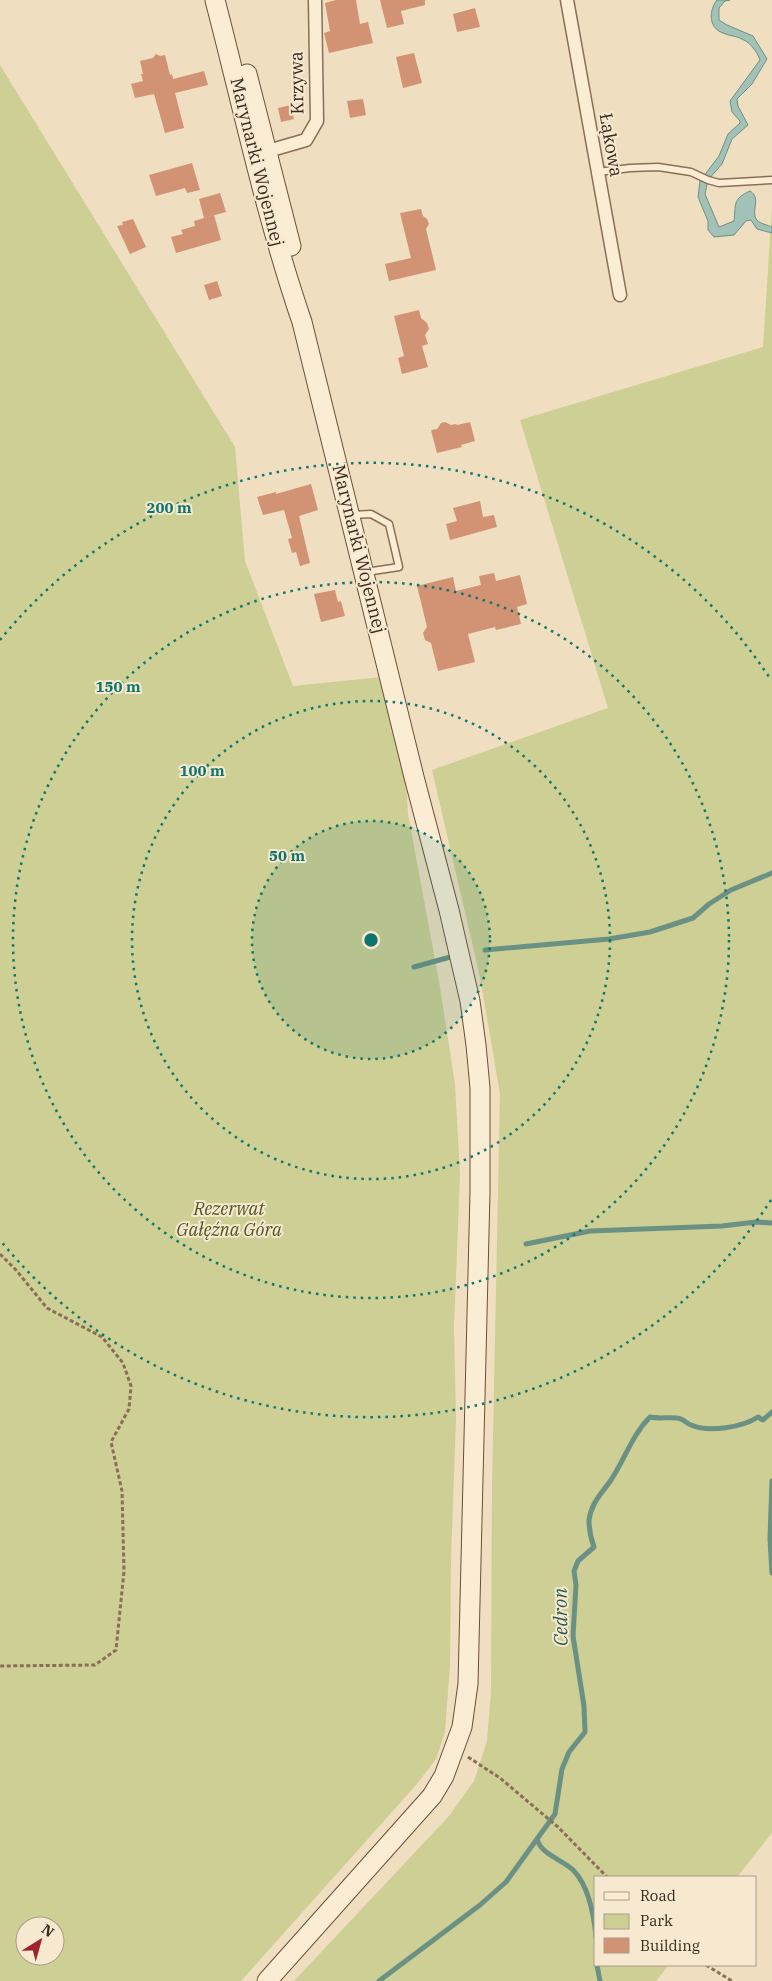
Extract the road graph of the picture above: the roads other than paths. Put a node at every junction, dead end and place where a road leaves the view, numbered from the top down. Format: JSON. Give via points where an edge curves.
{"nodes":[{"id":1,"x":216,"y":0,"type":"edge"},
{"id":2,"x":228,"y":0,"type":"edge"},
{"id":3,"x":315,"y":0,"type":"edge"},
{"id":4,"x":567,"y":0,"type":"edge"},
{"id":5,"x":261,"y":153,"type":"junction"},
{"id":6,"x":598,"y":172,"type":"junction"},
{"id":7,"x":772,"y":180,"type":"edge"},
{"id":8,"x":620,"y":296,"type":"dead end"},
{"id":9,"x":350,"y":515,"type":"junction"},
{"id":10,"x":364,"y":572,"type":"junction"},
{"id":11,"x":268,"y":1981,"type":"edge"}],
"edges":[{"from":1,"to":5,"type":"main road","name":"Marynarki Wojennej"},
{"from":2,"to":5,"type":"main road","name":"Marynarki Wojennej"},
{"from":3,"to":5,"type":"street","name":"Krzywa","via":[[317,121],[306,140]]},
{"from":4,"to":6,"type":"street","name":"Łąkowa"},
{"from":5,"to":9,"type":"main road","name":"Marynarki Wojennej","via":[[284,266],[302,322]]},
{"from":6,"to":7,"type":"lane","via":[[658,167],[691,172],[719,183]]},
{"from":6,"to":8,"type":"street","name":"Łąkowa"},
{"from":9,"to":10,"type":"main road","name":"Marynarki Wojennej"},
{"from":9,"to":10,"type":"lane","via":[[371,514],[389,524],[399,566]]},
{"from":10,"to":11,"type":"main road","name":"Marynarki Wojennej","via":[[470,1002],[480,1088],[468,1684],[462,1727],[454,1752],[432,1796]]}]}
